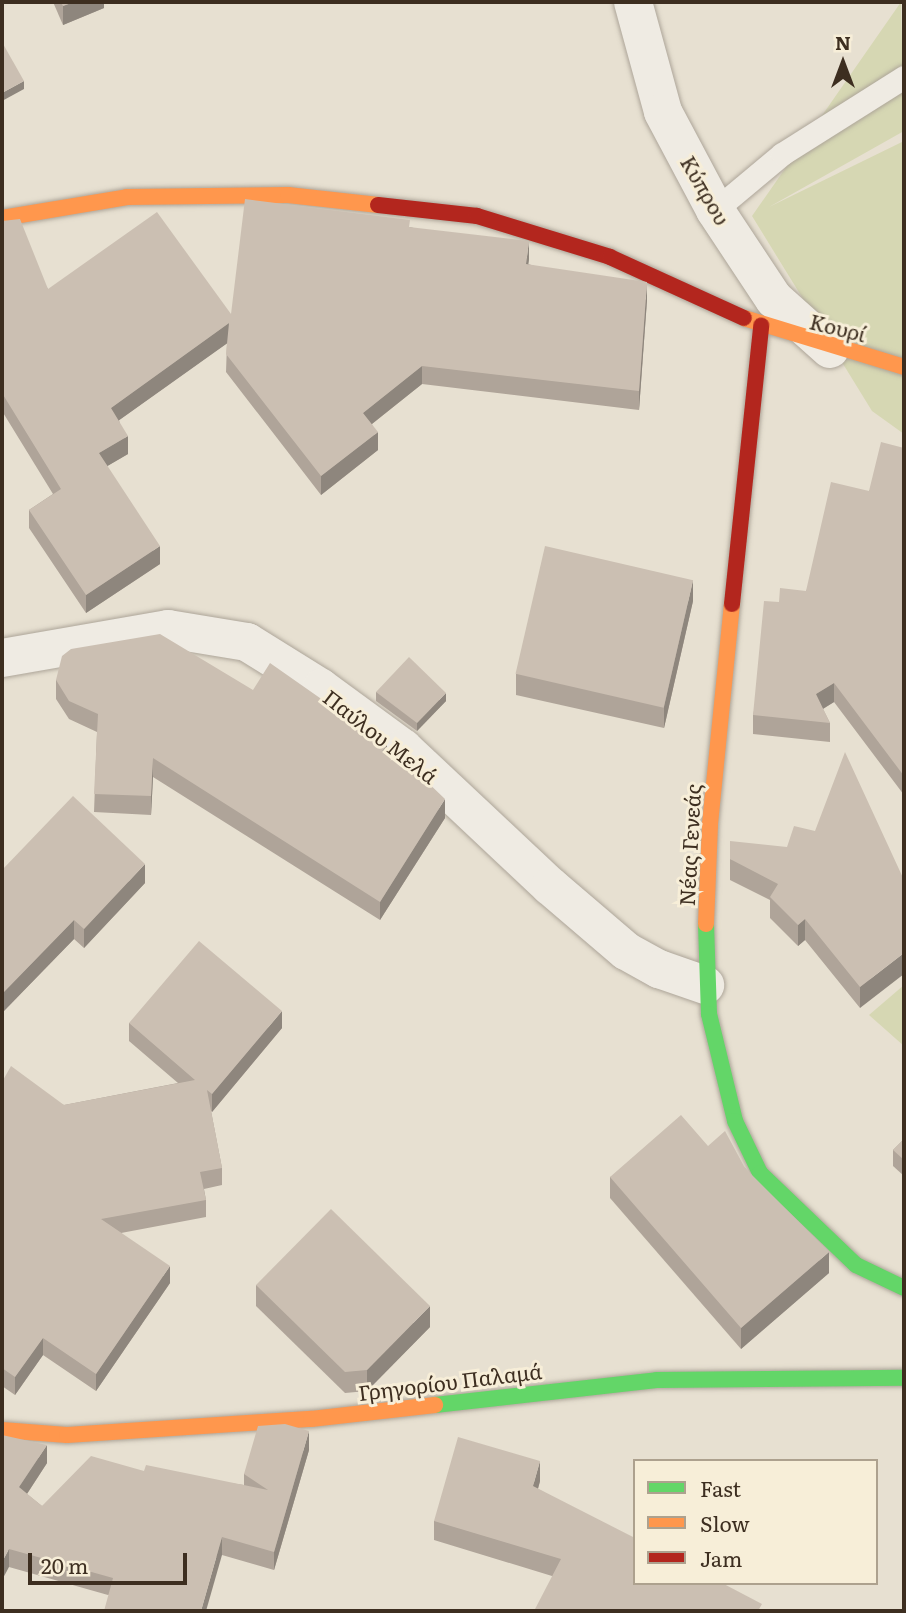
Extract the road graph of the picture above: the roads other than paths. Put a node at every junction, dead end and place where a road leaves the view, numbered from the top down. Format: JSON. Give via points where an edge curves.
{"nodes":[{"id":1,"x":633,"y":2,"type":"edge"},
{"id":2,"x":904,"y":77,"type":"edge"},
{"id":3,"x":715,"y":209,"type":"junction"},
{"id":4,"x":2,"y":218,"type":"edge"},
{"id":5,"x":761,"y":326,"type":"junction"},
{"id":6,"x":830,"y":349,"type":"junction"},
{"id":7,"x":904,"y":367,"type":"edge"},
{"id":8,"x":2,"y":658,"type":"edge"},
{"id":9,"x":705,"y":985,"type":"junction"},
{"id":10,"x":904,"y":1288,"type":"edge"},
{"id":11,"x":904,"y":1378,"type":"edge"},
{"id":12,"x":2,"y":1430,"type":"edge"}],
"edges":[{"from":1,"to":3,"type":"street","name":"Κύπρου","via":[[663,112]]},
{"from":2,"to":3,"type":"lane","via":[[782,154]]},
{"from":3,"to":6,"type":"street","name":"Κύπρου","via":[[774,299]]},
{"from":4,"to":5,"type":"street","name":"Κουρί","via":[[127,197],[288,194],[477,216],[610,257]]},
{"from":5,"to":6,"type":"street","name":"Κουρί"},
{"from":5,"to":9,"type":"street","name":"Νέας Γενεάς","via":[[710,824]]},
{"from":6,"to":7,"type":"street","name":"Κουρί"},
{"from":8,"to":9,"type":"street","name":"Παύλου Μελά","via":[[168,629],[247,642],[321,688],[403,748],[626,951]]},
{"from":9,"to":10,"type":"street","name":"Νέας Γενεάς","via":[[735,1121],[760,1173],[838,1250],[866,1271]]},
{"from":11,"to":12,"type":"street","name":"Γρηγορίου Παλαμά","via":[[657,1380],[311,1419],[67,1435]]}]}
